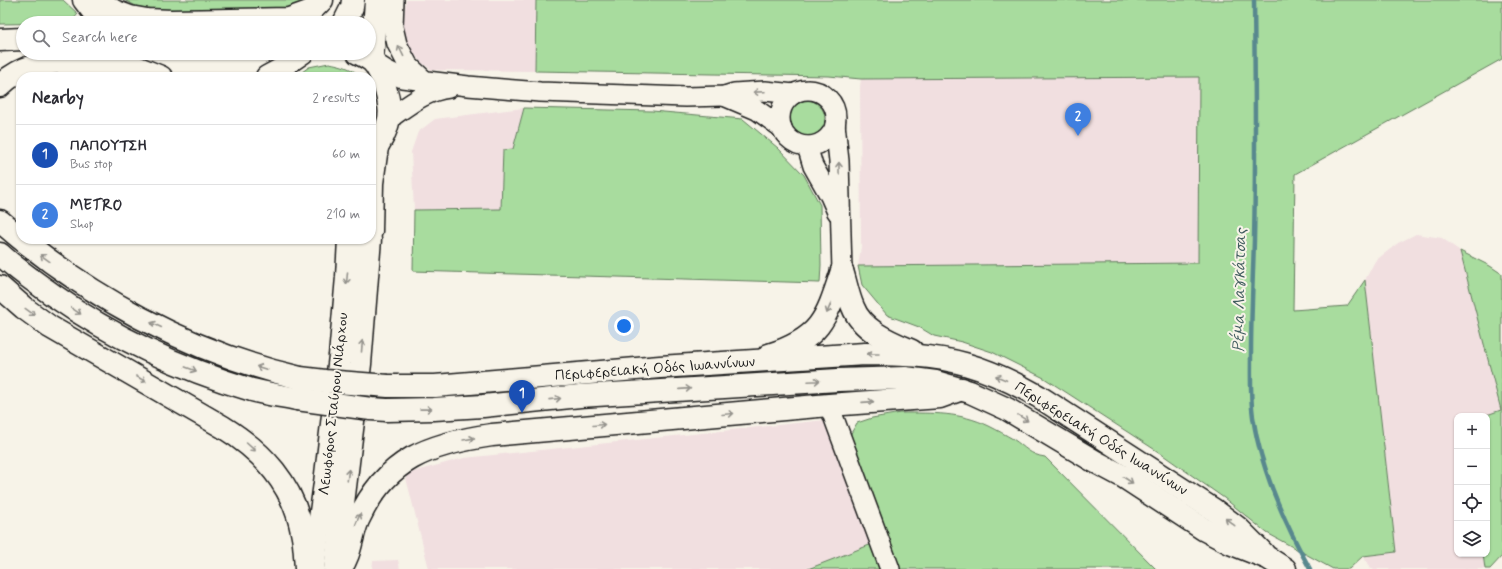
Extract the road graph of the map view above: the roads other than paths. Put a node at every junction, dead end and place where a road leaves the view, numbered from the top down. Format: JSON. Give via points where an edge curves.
{"nodes":[{"id":1,"x":84,"y":0,"type":"edge"},
{"id":2,"x":98,"y":0,"type":"edge"},
{"id":3,"x":322,"y":0,"type":"edge"},
{"id":4,"x":354,"y":0,"type":"edge"},
{"id":5,"x":376,"y":0,"type":"edge"},
{"id":6,"x":394,"y":0,"type":"edge"},
{"id":7,"x":97,"y":16,"type":"edge"},
{"id":8,"x":128,"y":16,"type":"edge"},
{"id":9,"x":300,"y":16,"type":"edge"},
{"id":10,"x":348,"y":16,"type":"edge"},
{"id":11,"x":373,"y":16,"type":"edge"},
{"id":12,"x":16,"y":39,"type":"edge"},
{"id":13,"x":0,"y":40,"type":"edge"},
{"id":14,"x":131,"y":60,"type":"edge"},
{"id":15,"x":291,"y":60,"type":"edge"},
{"id":16,"x":367,"y":60,"type":"edge"},
{"id":17,"x":370,"y":60,"type":"edge"},
{"id":18,"x":20,"y":72,"type":"edge"},
{"id":19,"x":98,"y":72,"type":"edge"},
{"id":20,"x":152,"y":72,"type":"edge"},
{"id":21,"x":277,"y":72,"type":"edge"},
{"id":22,"x":16,"y":74,"type":"edge"},
{"id":23,"x":425,"y":81,"type":"junction"},
{"id":24,"x":0,"y":86,"type":"edge"},
{"id":25,"x":468,"y":86,"type":"junction"},
{"id":26,"x":794,"y":94,"type":"junction"},
{"id":27,"x":724,"y":96,"type":"junction"},
{"id":28,"x":390,"y":118,"type":"junction"},
{"id":29,"x":835,"y":124,"type":"junction"},
{"id":30,"x":782,"y":128,"type":"junction"},
{"id":31,"x":807,"y":146,"type":"junction"},
{"id":32,"x":376,"y":148,"type":"edge"},
{"id":33,"x":0,"y":209,"type":"edge"},
{"id":34,"x":841,"y":221,"type":"junction"},
{"id":35,"x":7,"y":228,"type":"edge"},
{"id":36,"x":16,"y":235,"type":"edge"},
{"id":37,"x":26,"y":244,"type":"edge"},
{"id":38,"x":349,"y":244,"type":"edge"},
{"id":39,"x":370,"y":244,"type":"edge"},
{"id":40,"x":0,"y":254,"type":"edge"},
{"id":41,"x":842,"y":271,"type":"junction"},
{"id":42,"x":0,"y":287,"type":"edge"},
{"id":43,"x":926,"y":357,"type":"junction"},
{"id":44,"x":744,"y":363,"type":"junction"},
{"id":45,"x":962,"y":389,"type":"junction"},
{"id":46,"x":829,"y":405,"type":"junction"},
{"id":47,"x":1276,"y":564,"type":"edge"},
{"id":48,"x":306,"y":569,"type":"edge"},
{"id":49,"x":313,"y":569,"type":"edge"},
{"id":50,"x":335,"y":569,"type":"edge"},
{"id":51,"x":340,"y":569,"type":"edge"},
{"id":52,"x":890,"y":569,"type":"edge"}],
"edges":[{"from":1,"to":7,"type":"main road"},
{"from":2,"to":8,"type":"main road","via":[[114,11]]},
{"from":3,"to":9,"type":"main road","via":[[311,11]]},
{"from":4,"to":10,"type":"main road"},
{"from":5,"to":11,"type":"main road"},
{"from":23,"to":6,"type":"street","one_way":true,"via":[[408,66],[397,44],[393,27]]},
{"from":12,"to":13,"type":"main road"},
{"from":14,"to":20,"type":"main road"},
{"from":15,"to":21,"type":"main road"},
{"from":16,"to":28,"type":"main road","via":[[387,91]]},
{"from":17,"to":23,"type":"street","via":[[394,74]]},
{"from":18,"to":19,"type":"main road","via":[[29,67],[51,63],[76,64]]},
{"from":22,"to":24,"type":"main road"},
{"from":23,"to":25,"type":"street"},
{"from":25,"to":27,"type":"street","via":[[540,92]]},
{"from":25,"to":28,"type":"street","via":[[433,91]]},
{"from":26,"to":27,"type":"street","one_way":true,"via":[[765,91]]},
{"from":26,"to":29,"type":"street","via":[[809,91],[824,96],[834,108]]},
{"from":26,"to":30,"type":"street","via":[[783,106],[780,121]]},
{"from":27,"to":30,"type":"street","via":[[757,110]]},
{"from":28,"to":32,"type":"main road"},
{"from":29,"to":31,"type":"street","via":[[828,138]]},
{"from":34,"to":29,"type":"street","one_way":true},
{"from":30,"to":31,"type":"street","via":[[792,141]]},
{"from":31,"to":34,"type":"street","via":[[813,166]]},
{"from":33,"to":35,"type":"main road","name":"Περιφερειακή Οδός Ιωαννίνων"},
{"from":34,"to":41,"type":"street"},
{"from":36,"to":35,"type":"main road","name":"Περιφερειακή Οδός Ιωαννίνων","one_way":true,"bridge":true},
{"from":44,"to":37,"type":"main road","name":"Περιφερειακή Οδός Ιωαννίνων","one_way":true,"bridge":true,"via":[[660,367],[435,386],[388,386],[300,378],[243,362],[146,321],[78,281]]},
{"from":38,"to":49,"type":"main road","name":"Λεωφόρος Σταύρου Νιάρχου","one_way":true,"via":[[340,356]]},
{"from":50,"to":39,"type":"main road","name":"Λεωφόρος Σταύρου Νιάρχου","one_way":true,"via":[[360,364]]},
{"from":40,"to":45,"type":"main road","name":"Περιφερειακή Οδός Ιωαννίνων","one_way":true,"bridge":true,"via":[[78,313],[135,345],[209,376],[253,390],[297,399],[386,410],[484,406],[580,396],[876,378],[920,379]]},
{"from":41,"to":43,"type":"main road","via":[[853,309],[862,321],[878,336]]},
{"from":41,"to":44,"type":"main road","one_way":true,"via":[[820,326],[785,350]]},
{"from":42,"to":48,"type":"main road","one_way":true,"via":[[50,327],[223,427],[244,440],[263,457],[281,480],[295,507],[303,532]]},
{"from":43,"to":44,"type":"main road","name":"Περιφερειακή Οδός Ιωαννίνων","one_way":true,"via":[[865,354]]},
{"from":47,"to":43,"type":"main road","name":"Περιφερειακή Οδός Ιωαννίνων","one_way":true,"via":[[1238,528],[1214,510],[1038,396],[965,364]]},
{"from":46,"to":45,"type":"main road","one_way":true,"via":[[940,397]]},
{"from":45,"to":47,"type":"main road","name":"Περιφερειακή Οδός Ιωαννίνων","one_way":true,"via":[[1014,413],[1124,477],[1205,530]]},
{"from":51,"to":46,"type":"main road","one_way":true,"via":[[356,524],[377,487],[400,466],[433,448],[492,435]]},
{"from":46,"to":52,"type":"street"}]}
